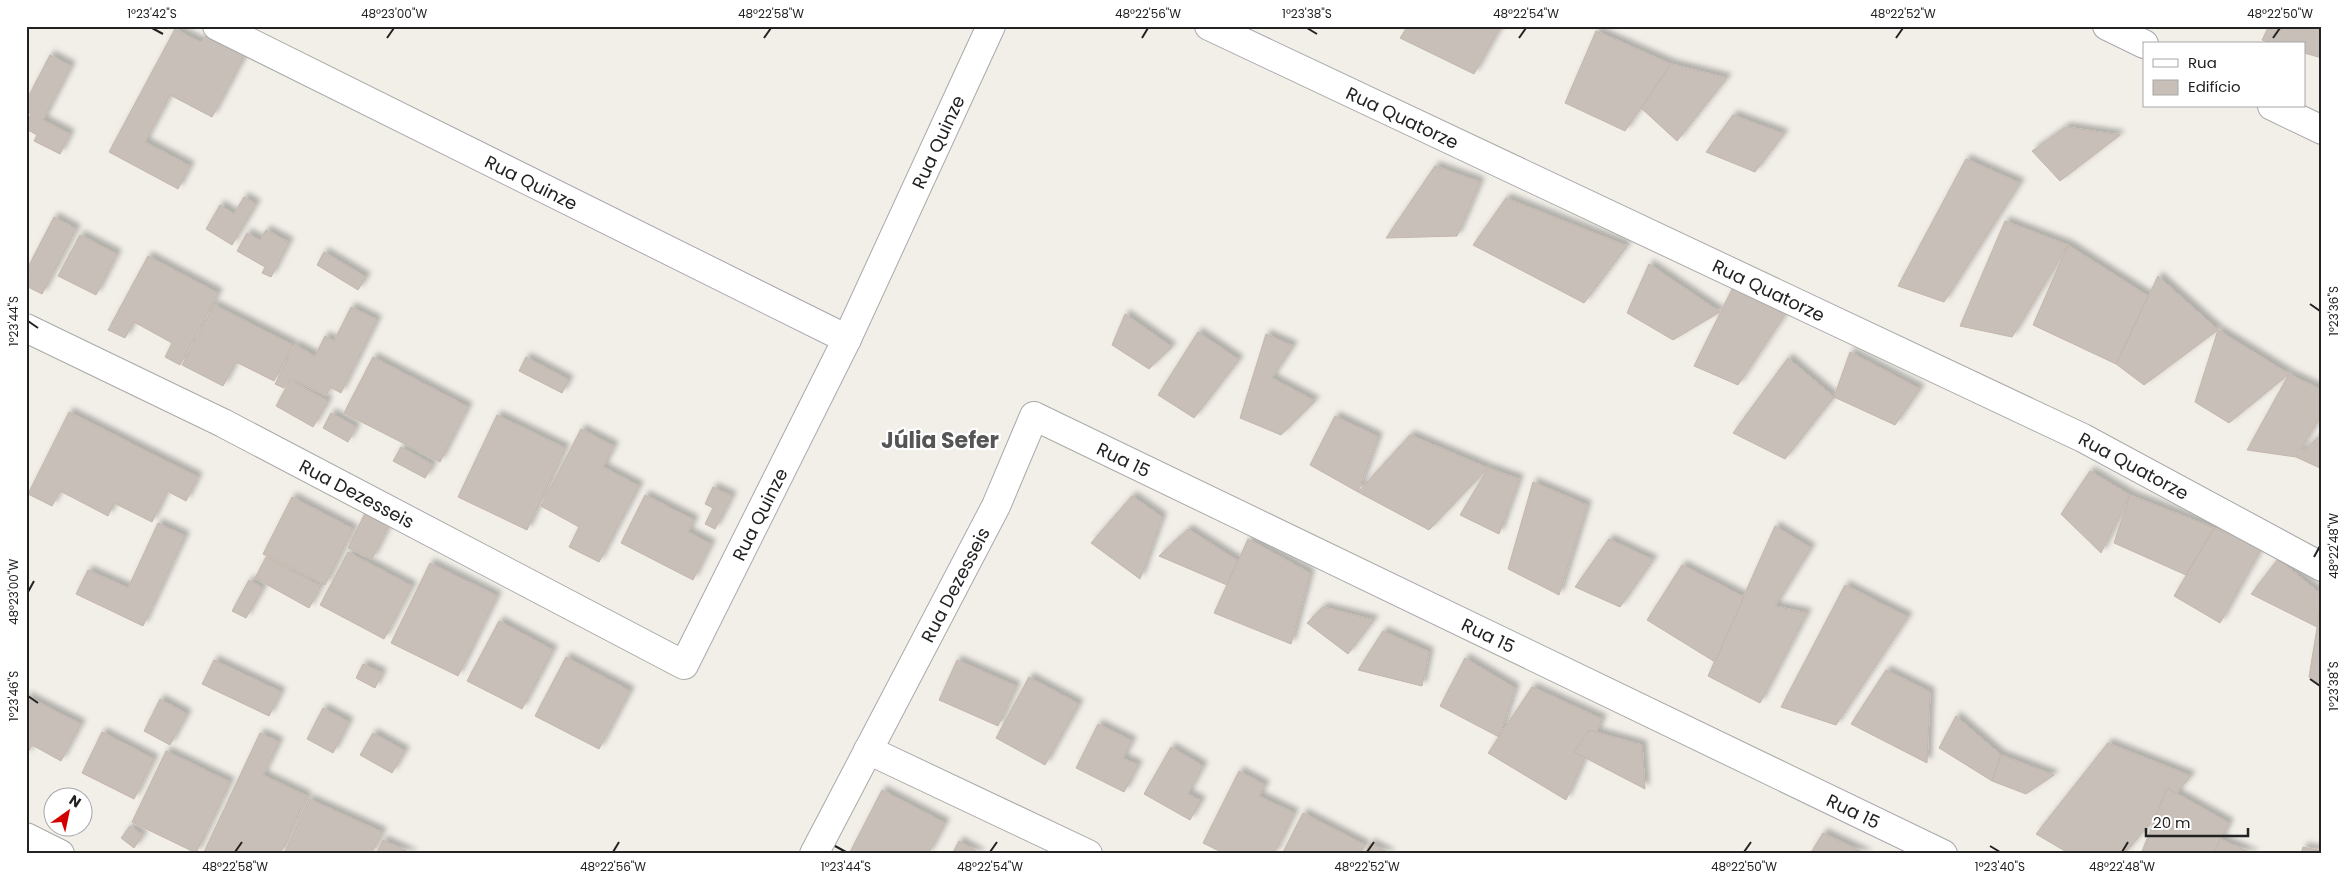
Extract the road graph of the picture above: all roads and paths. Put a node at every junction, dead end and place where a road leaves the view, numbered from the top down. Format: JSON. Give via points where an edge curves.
{"nodes":[{"id":1,"x":217,"y":26,"type":"edge"},
{"id":2,"x":991,"y":26,"type":"edge"},
{"id":3,"x":1210,"y":26,"type":"edge"},
{"id":4,"x":2107,"y":26,"type":"edge"},
{"id":5,"x":2143,"y":44,"type":"edge"},
{"id":6,"x":2276,"y":108,"type":"edge"},
{"id":7,"x":2322,"y":130,"type":"edge"},
{"id":8,"x":26,"y":328,"type":"edge"},
{"id":9,"x":848,"y":338,"type":"junction"},
{"id":10,"x":1034,"y":416,"type":"joint"},
{"id":11,"x":2322,"y":566,"type":"edge"},
{"id":12,"x":684,"y":665,"type":"joint"},
{"id":13,"x":868,"y":750,"type":"junction"},
{"id":14,"x":26,"y":837,"type":"edge"},
{"id":15,"x":60,"y":854,"type":"edge"},
{"id":16,"x":814,"y":854,"type":"edge"},
{"id":17,"x":1088,"y":854,"type":"edge"},
{"id":18,"x":1943,"y":854,"type":"edge"}],
"edges":[{"from":1,"to":9,"type":"street","name":"Rua Quinze"},
{"from":2,"to":9,"type":"street","name":"Rua Quinze"},
{"from":3,"to":11,"type":"street","name":"Rua Quatorze","via":[[2083,438]]},
{"from":4,"to":5,"type":"street"},
{"from":6,"to":7,"type":"street"},
{"from":8,"to":12,"type":"street","name":"Rua Dezesseis","via":[[223,423]]},
{"from":9,"to":12,"type":"street","name":"Rua Quinze"},
{"from":10,"to":13,"type":"street","name":"Rua Dezesseis","via":[[996,506]]},
{"from":10,"to":18,"type":"street","name":"Rua 15"},
{"from":13,"to":16,"type":"street","name":"Rua Dezesseis"},
{"from":13,"to":17,"type":"street"},
{"from":14,"to":15,"type":"street"}]}
